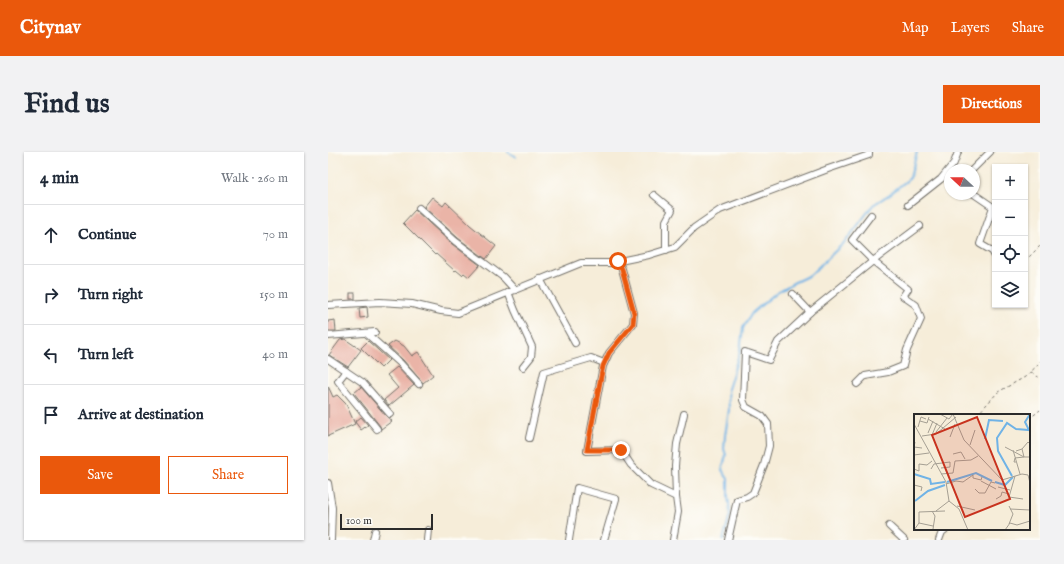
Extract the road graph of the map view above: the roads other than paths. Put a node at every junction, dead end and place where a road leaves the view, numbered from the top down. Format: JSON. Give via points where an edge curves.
{"nodes":[{"id":1,"x":869,"y":152,"type":"edge"},
{"id":2,"x":958,"y":152,"type":"edge"},
{"id":3,"x":990,"y":152,"type":"edge"},
{"id":4,"x":978,"y":164,"type":"edge"},
{"id":5,"x":654,"y":195,"type":"dead end"},
{"id":6,"x":980,"y":198,"type":"edge"},
{"id":7,"x":908,"y":205,"type":"dead end"},
{"id":8,"x":419,"y":208,"type":"dead end"},
{"id":9,"x":871,"y":215,"type":"dead end"},
{"id":10,"x":920,"y":226,"type":"dead end"},
{"id":11,"x":666,"y":250,"type":"junction"},
{"id":12,"x":992,"y":251,"type":"edge"},
{"id":13,"x":618,"y":261,"type":"junction"},
{"id":14,"x":873,"y":261,"type":"junction"},
{"id":15,"x":540,"y":279,"type":"junction"},
{"id":16,"x":515,"y":290,"type":"junction"},
{"id":17,"x":508,"y":292,"type":"junction"},
{"id":18,"x":793,"y":294,"type":"dead end"},
{"id":19,"x":328,"y":305,"type":"edge"},
{"id":20,"x":810,"y":312,"type":"junction"},
{"id":21,"x":366,"y":332,"type":"junction"},
{"id":22,"x":375,"y":332,"type":"dead end"},
{"id":23,"x":328,"y":336,"type":"edge"},
{"id":24,"x":575,"y":343,"type":"dead end"},
{"id":25,"x":328,"y":359,"type":"edge"},
{"id":26,"x":604,"y":362,"type":"junction"},
{"id":27,"x":524,"y":367,"type":"dead end"},
{"id":28,"x":346,"y":371,"type":"junction"},
{"id":29,"x":419,"y":384,"type":"dead end"},
{"id":30,"x":857,"y":384,"type":"dead end"},
{"id":31,"x":390,"y":414,"type":"dead end"},
{"id":32,"x":684,"y":414,"type":"dead end"},
{"id":33,"x":377,"y":429,"type":"dead end"},
{"id":34,"x":529,"y":438,"type":"dead end"},
{"id":35,"x":328,"y":483,"type":"edge"},
{"id":36,"x":676,"y":497,"type":"junction"},
{"id":37,"x":889,"y":526,"type":"dead end"},
{"id":38,"x":428,"y":530,"type":"dead end"},
{"id":39,"x":945,"y":530,"type":"edge"},
{"id":40,"x":374,"y":531,"type":"dead end"},
{"id":41,"x":331,"y":540,"type":"edge"},
{"id":42,"x":373,"y":540,"type":"edge"},
{"id":43,"x":427,"y":540,"type":"edge"},
{"id":44,"x":569,"y":540,"type":"edge"},
{"id":45,"x":604,"y":540,"type":"edge"},
{"id":46,"x":673,"y":540,"type":"edge"},
{"id":47,"x":728,"y":540,"type":"edge"},
{"id":48,"x":904,"y":540,"type":"edge"},
{"id":49,"x":939,"y":540,"type":"edge"}],
"edges":[{"from":1,"to":11,"type":"street","via":[[869,155],[720,210],[694,228],[675,246]]},
{"from":2,"to":7,"type":"street","via":[[954,163],[941,179]]},
{"from":3,"to":4,"type":"street"},
{"from":5,"to":11,"type":"street","via":[[672,210],[666,221]]},
{"from":6,"to":12,"type":"street","via":[[993,207],[980,244]]},
{"from":8,"to":16,"type":"street"},
{"from":9,"to":14,"type":"street","via":[[852,240]]},
{"from":10,"to":14,"type":"street"},
{"from":11,"to":13,"type":"street"},
{"from":13,"to":15,"type":"street","via":[[581,263]]},
{"from":13,"to":26,"type":"street","via":[[634,313],[633,324]]},
{"from":14,"to":20,"type":"street"},
{"from":14,"to":30,"type":"street","via":[[908,289],[904,296],[916,305],[921,319],[903,366],[888,372],[864,376]]},
{"from":15,"to":16,"type":"street"},
{"from":15,"to":24,"type":"street"},
{"from":16,"to":17,"type":"street"},
{"from":17,"to":19,"type":"street","via":[[458,312],[412,304],[380,302]]},
{"from":17,"to":27,"type":"street","via":[[532,347],[531,357]]},
{"from":18,"to":20,"type":"street"},
{"from":20,"to":47,"type":"street","via":[[778,342],[769,360],[745,352],[743,400],[746,407],[762,416],[768,424],[768,446],[764,465],[752,493],[737,500]]},
{"from":21,"to":22,"type":"street"},
{"from":21,"to":23,"type":"street"},
{"from":21,"to":29,"type":"street"},
{"from":25,"to":28,"type":"street"},
{"from":26,"to":34,"type":"street","via":[[591,358],[544,372]]},
{"from":26,"to":36,"type":"street","via":[[587,450],[621,450],[631,465],[652,485]]},
{"from":28,"to":31,"type":"street","via":[[362,382]]},
{"from":28,"to":33,"type":"street","via":[[338,381]]},
{"from":32,"to":36,"type":"street","via":[[677,444]]},
{"from":35,"to":41,"type":"street","via":[[332,508]]},
{"from":36,"to":46,"type":"street","via":[[678,512]]},
{"from":37,"to":48,"type":"street"},
{"from":38,"to":43,"type":"street"},
{"from":39,"to":49,"type":"street"},
{"from":40,"to":42,"type":"street"},
{"from":44,"to":45,"type":"street","via":[[577,488],[616,499]]}]}
